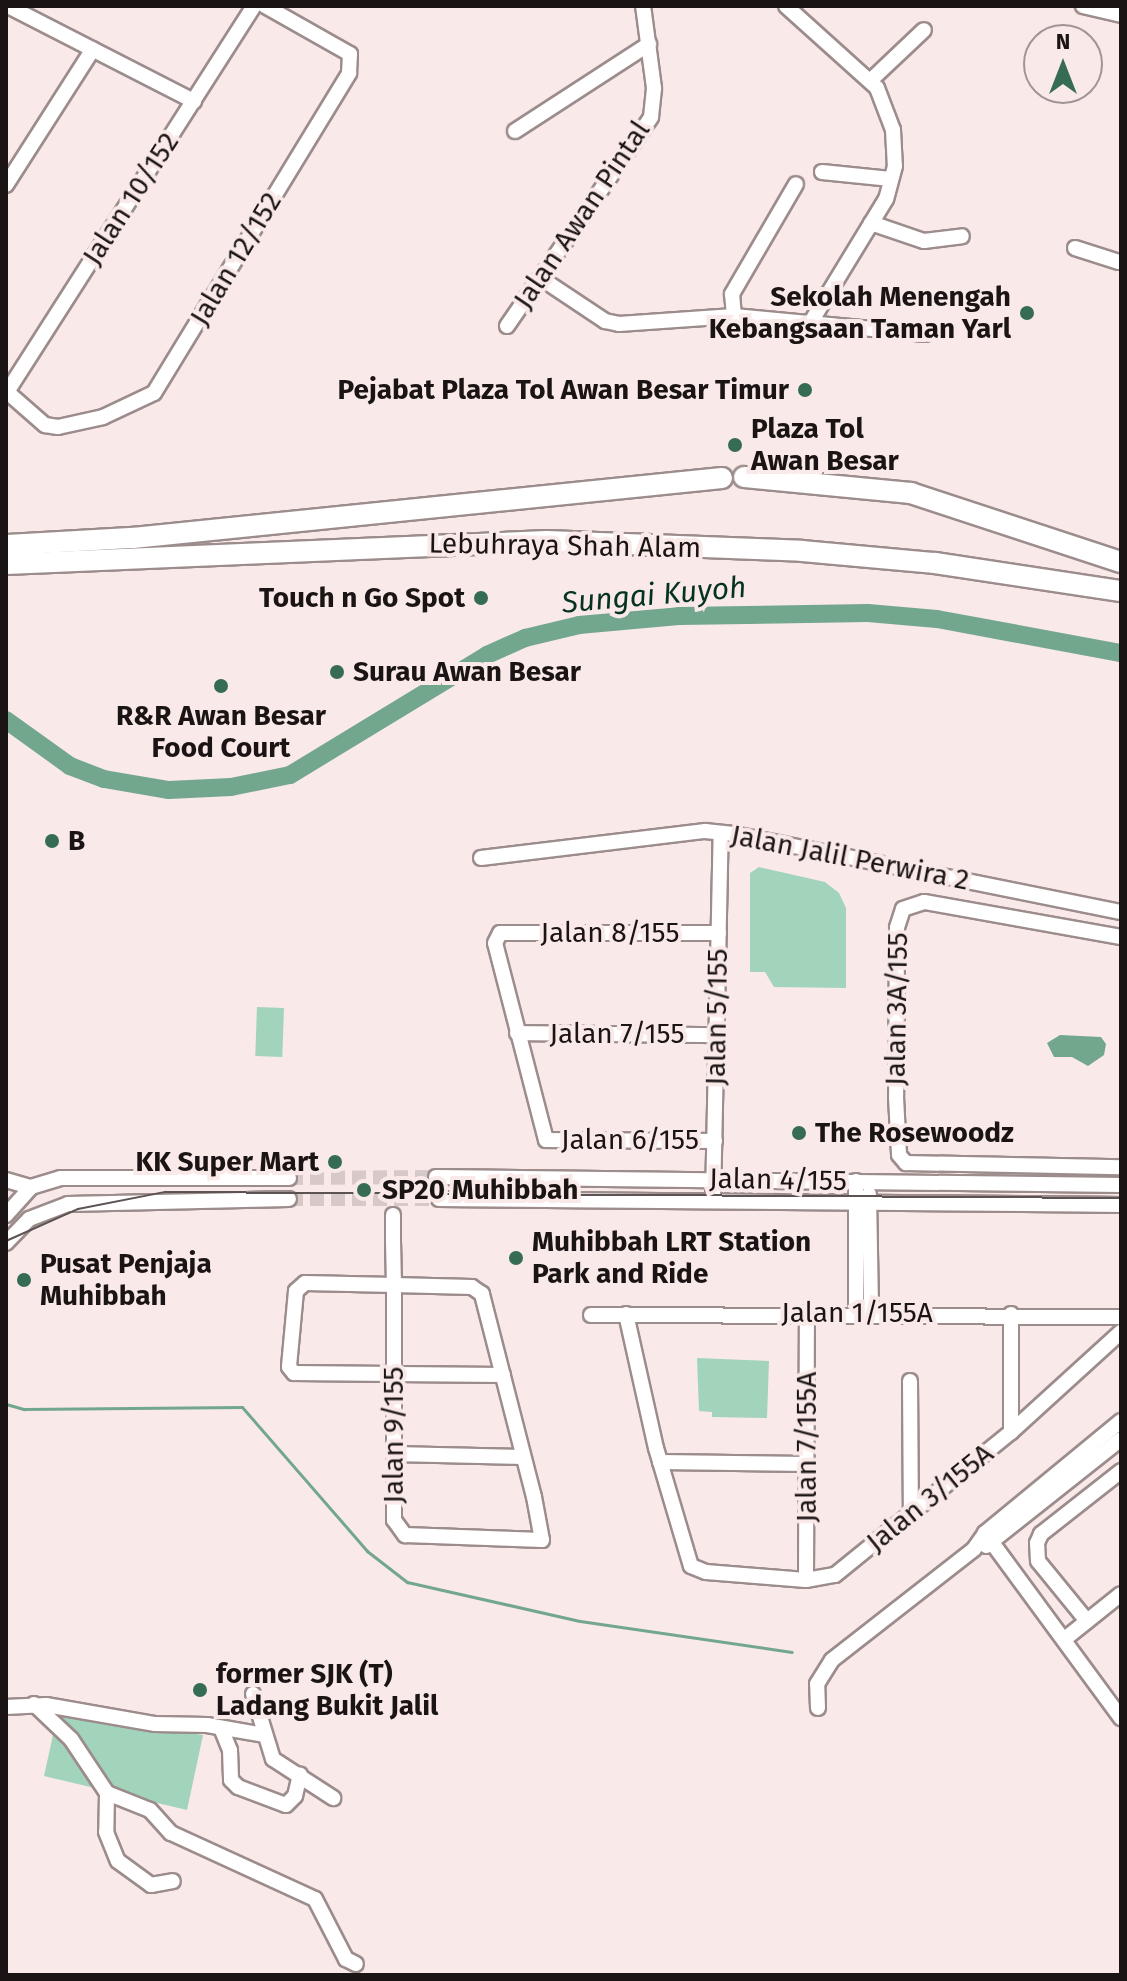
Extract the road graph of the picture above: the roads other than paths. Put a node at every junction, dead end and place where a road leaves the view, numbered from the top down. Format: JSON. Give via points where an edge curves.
{"nodes":[{"id":1,"x":8,"y":6,"type":"edge"},
{"id":2,"x":254,"y":6,"type":"edge"},
{"id":3,"x":265,"y":6,"type":"edge"},
{"id":4,"x":643,"y":6,"type":"edge"},
{"id":5,"x":1083,"y":6,"type":"edge"},
{"id":6,"x":791,"y":8,"type":"edge"},
{"id":7,"x":1121,"y":15,"type":"edge"},
{"id":8,"x":924,"y":30,"type":"dead end"},
{"id":9,"x":649,"y":44,"type":"junction"},
{"id":10,"x":93,"y":49,"type":"junction"},
{"id":11,"x":870,"y":81,"type":"junction"},
{"id":12,"x":194,"y":101,"type":"junction"},
{"id":13,"x":515,"y":131,"type":"dead end"},
{"id":14,"x":822,"y":172,"type":"dead end"},
{"id":15,"x":891,"y":179,"type":"junction"},
{"id":16,"x":796,"y":184,"type":"dead end"},
{"id":17,"x":6,"y":185,"type":"edge"},
{"id":18,"x":871,"y":223,"type":"junction"},
{"id":19,"x":962,"y":236,"type":"dead end"},
{"id":20,"x":1075,"y":248,"type":"dead end"},
{"id":21,"x":1120,"y":261,"type":"edge"},
{"id":22,"x":542,"y":279,"type":"junction"},
{"id":23,"x":734,"y":316,"type":"junction"},
{"id":24,"x":809,"y":325,"type":"junction"},
{"id":25,"x":507,"y":326,"type":"dead end"},
{"id":26,"x":925,"y":334,"type":"dead end"},
{"id":27,"x":6,"y":392,"type":"edge"},
{"id":28,"x":744,"y":477,"type":"dead end"},
{"id":29,"x":722,"y":478,"type":"dead end"},
{"id":30,"x":6,"y":545,"type":"edge"},
{"id":31,"x":1121,"y":562,"type":"edge"},
{"id":32,"x":6,"y":564,"type":"edge"},
{"id":33,"x":1121,"y":591,"type":"edge"},
{"id":34,"x":721,"y":833,"type":"junction"},
{"id":35,"x":481,"y":858,"type":"dead end"},
{"id":36,"x":1121,"y":912,"type":"edge"},
{"id":37,"x":719,"y":933,"type":"junction"},
{"id":38,"x":1121,"y":937,"type":"edge"},
{"id":39,"x":517,"y":1033,"type":"junction"},
{"id":40,"x":717,"y":1035,"type":"junction"},
{"id":41,"x":715,"y":1141,"type":"junction"},
{"id":42,"x":1121,"y":1167,"type":"edge"},
{"id":43,"x":436,"y":1177,"type":"tunnel mouth"},
{"id":44,"x":289,"y":1178,"type":"tunnel mouth"},
{"id":45,"x":714,"y":1178,"type":"junction"},
{"id":46,"x":6,"y":1180,"type":"edge"},
{"id":47,"x":862,"y":1181,"type":"junction"},
{"id":48,"x":1121,"y":1185,"type":"edge"},
{"id":49,"x":31,"y":1187,"type":"junction"},
{"id":50,"x":289,"y":1199,"type":"tunnel mouth"},
{"id":51,"x":439,"y":1199,"type":"tunnel mouth"},
{"id":52,"x":713,"y":1201,"type":"junction"},
{"id":53,"x":863,"y":1203,"type":"junction"},
{"id":54,"x":1121,"y":1205,"type":"edge"},
{"id":55,"x":6,"y":1215,"type":"edge"},
{"id":56,"x":393,"y":1215,"type":"dead end"},
{"id":57,"x":6,"y":1243,"type":"edge"},
{"id":58,"x":394,"y":1285,"type":"junction"},
{"id":59,"x":807,"y":1313,"type":"junction"},
{"id":60,"x":864,"y":1313,"type":"junction"},
{"id":61,"x":626,"y":1314,"type":"junction"},
{"id":62,"x":1011,"y":1314,"type":"junction"},
{"id":63,"x":591,"y":1315,"type":"dead end"},
{"id":64,"x":1121,"y":1317,"type":"edge"},
{"id":65,"x":1121,"y":1332,"type":"edge"},
{"id":66,"x":394,"y":1374,"type":"junction"},
{"id":67,"x":503,"y":1375,"type":"junction"},
{"id":68,"x":910,"y":1381,"type":"dead end"},
{"id":69,"x":1121,"y":1421,"type":"edge"},
{"id":70,"x":1011,"y":1432,"type":"junction"},
{"id":71,"x":1121,"y":1439,"type":"edge"},
{"id":72,"x":394,"y":1454,"type":"junction"},
{"id":73,"x":523,"y":1457,"type":"junction"},
{"id":74,"x":660,"y":1462,"type":"junction"},
{"id":75,"x":808,"y":1464,"type":"junction"},
{"id":76,"x":1121,"y":1471,"type":"edge"},
{"id":77,"x":911,"y":1513,"type":"junction"},
{"id":78,"x":990,"y":1538,"type":"junction"},
{"id":79,"x":806,"y":1580,"type":"junction"},
{"id":80,"x":1121,"y":1594,"type":"edge"},
{"id":81,"x":1087,"y":1621,"type":"junction"},
{"id":82,"x":1066,"y":1638,"type":"junction"},
{"id":83,"x":253,"y":1694,"type":"dead end"},
{"id":84,"x":34,"y":1704,"type":"junction"},
{"id":85,"x":6,"y":1707,"type":"edge"},
{"id":86,"x":818,"y":1708,"type":"dead end"},
{"id":87,"x":1121,"y":1718,"type":"edge"},
{"id":88,"x":221,"y":1728,"type":"junction"},
{"id":89,"x":265,"y":1735,"type":"junction"},
{"id":90,"x":300,"y":1775,"type":"junction"},
{"id":91,"x":107,"y":1793,"type":"junction"},
{"id":92,"x":333,"y":1798,"type":"dead end"},
{"id":93,"x":173,"y":1881,"type":"dead end"},
{"id":94,"x":356,"y":1964,"type":"dead end"}],
"edges":[{"from":1,"to":10,"type":"street"},
{"from":2,"to":12,"type":"street","name":"Jalan 10/152"},
{"from":3,"to":27,"type":"street","name":"Jalan 12/152","via":[[350,54],[349,73],[154,393],[103,417],[58,427],[45,425]]},
{"from":4,"to":9,"type":"street","name":"Jalan Awan Pintal"},
{"from":5,"to":7,"type":"street"},
{"from":6,"to":11,"type":"street"},
{"from":8,"to":11,"type":"street"},
{"from":9,"to":13,"type":"street"},
{"from":9,"to":22,"type":"street","name":"Jalan Awan Pintal","via":[[651,117]]},
{"from":10,"to":12,"type":"street"},
{"from":10,"to":17,"type":"street"},
{"from":11,"to":15,"type":"street","via":[[893,130]]},
{"from":12,"to":27,"type":"street","name":"Jalan 10/152"},
{"from":14,"to":15,"type":"street"},
{"from":15,"to":18,"type":"street"},
{"from":16,"to":23,"type":"street","via":[[732,294]]},
{"from":18,"to":19,"type":"street","via":[[924,241]]},
{"from":18,"to":24,"type":"street"},
{"from":20,"to":21,"type":"street"},
{"from":22,"to":23,"type":"street","via":[[605,321],[619,324]]},
{"from":22,"to":25,"type":"street","name":"Jalan Awan Pintal"},
{"from":23,"to":24,"type":"street"},
{"from":24,"to":26,"type":"street"},
{"from":28,"to":31,"type":"highway","via":[[911,493]]},
{"from":29,"to":30,"type":"highway","name":"Lebuhraya Shah Alam","via":[[133,538]]},
{"from":32,"to":33,"type":"highway","name":"Lebuhraya Shah Alam","via":[[547,541],[802,551],[935,563]]},
{"from":34,"to":35,"type":"street","name":"Jalan Jalil Perwira 2"},
{"from":34,"to":36,"type":"street","name":"Jalan Jalil Perwira 2"},
{"from":34,"to":37,"type":"street","name":"Jalan 5/155"},
{"from":37,"to":39,"type":"street","name":"Jalan 8/155","via":[[500,933],[495,943]]},
{"from":37,"to":40,"type":"street","name":"Jalan 5/155"},
{"from":38,"to":42,"type":"street","name":"Jalan 3A/155","via":[[924,902],[903,909],[897,928],[896,1097],[899,1155],[906,1163]]},
{"from":39,"to":40,"type":"street","name":"Jalan 7/155"},
{"from":39,"to":41,"type":"street","name":"Jalan 6/155","via":[[546,1140]]},
{"from":40,"to":41,"type":"street","name":"Jalan 5/155"},
{"from":41,"to":45,"type":"street","name":"Jalan 5/155"},
{"from":43,"to":45,"type":"street","name":"Jalan 4/155"},
{"from":44,"to":49,"type":"street","via":[[61,1178]]},
{"from":45,"to":47,"type":"street","name":"Jalan 4/155"},
{"from":45,"to":52,"type":"street","name":"Jalan 5/155"},
{"from":46,"to":49,"type":"street"},
{"from":47,"to":48,"type":"street","name":"Jalan 4/155"},
{"from":47,"to":53,"type":"street"},
{"from":49,"to":55,"type":"street"},
{"from":50,"to":57,"type":"street","via":[[68,1204],[29,1219]]},
{"from":51,"to":52,"type":"street","name":"Jalan 4/155"},
{"from":52,"to":53,"type":"street","name":"Jalan 4/155"},
{"from":53,"to":54,"type":"street","name":"Jalan 4/155"},
{"from":53,"to":60,"type":"street"},
{"from":56,"to":58,"type":"street","name":"Jalan 9/155"},
{"from":58,"to":66,"type":"street","name":"Jalan 9/155"},
{"from":58,"to":66,"type":"street","via":[[305,1283],[294,1297],[291,1371]]},
{"from":58,"to":67,"type":"street","name":"Jalan 9/155","via":[[472,1287],[484,1300]]},
{"from":59,"to":60,"type":"street","name":"Jalan 1/155A"},
{"from":59,"to":61,"type":"street","name":"Jalan 1/155A"},
{"from":59,"to":75,"type":"street","name":"Jalan 7/155A"},
{"from":60,"to":62,"type":"street","name":"Jalan 1/155A"},
{"from":61,"to":63,"type":"street","name":"Jalan 1/155A"},
{"from":61,"to":74,"type":"street"},
{"from":62,"to":64,"type":"street","name":"Jalan 1/155A"},
{"from":62,"to":70,"type":"street"},
{"from":65,"to":70,"type":"street","name":"Jalan 3/155A"},
{"from":66,"to":67,"type":"street"},
{"from":66,"to":72,"type":"street","name":"Jalan 9/155"},
{"from":67,"to":73,"type":"street","name":"Jalan 9/155"},
{"from":68,"to":77,"type":"street"},
{"from":69,"to":78,"type":"street"},
{"from":70,"to":77,"type":"street","name":"Jalan 3/155A"},
{"from":71,"to":78,"type":"street"},
{"from":72,"to":73,"type":"street"},
{"from":72,"to":73,"type":"street","name":"Jalan 9/155","via":[[394,1520],[405,1535],[540,1542]]},
{"from":74,"to":75,"type":"street"},
{"from":74,"to":79,"type":"street","name":"Jalan 3/155A","via":[[687,1560],[706,1572]]},
{"from":75,"to":79,"type":"street","name":"Jalan 7/155A"},
{"from":76,"to":81,"type":"street","via":[[1041,1534],[1037,1543],[1038,1561]]},
{"from":77,"to":79,"type":"street","name":"Jalan 3/155A","via":[[835,1575]]},
{"from":78,"to":82,"type":"street"},
{"from":78,"to":86,"type":"street","via":[[825,1667],[817,1684]]},
{"from":80,"to":81,"type":"street"},
{"from":81,"to":82,"type":"street"},
{"from":82,"to":87,"type":"street"},
{"from":83,"to":89,"type":"street"},
{"from":84,"to":85,"type":"street"},
{"from":84,"to":88,"type":"street","via":[[155,1724]]},
{"from":84,"to":91,"type":"street","via":[[71,1739]]},
{"from":88,"to":89,"type":"street"},
{"from":88,"to":90,"type":"street","via":[[230,1750],[231,1780],[238,1787],[286,1805],[295,1796]]},
{"from":89,"to":90,"type":"street","via":[[273,1759]]},
{"from":90,"to":92,"type":"street"},
{"from":91,"to":93,"type":"street","via":[[106,1832],[118,1861],[151,1885]]},
{"from":91,"to":94,"type":"street","via":[[150,1810],[171,1833],[315,1899],[346,1959]]}]}
